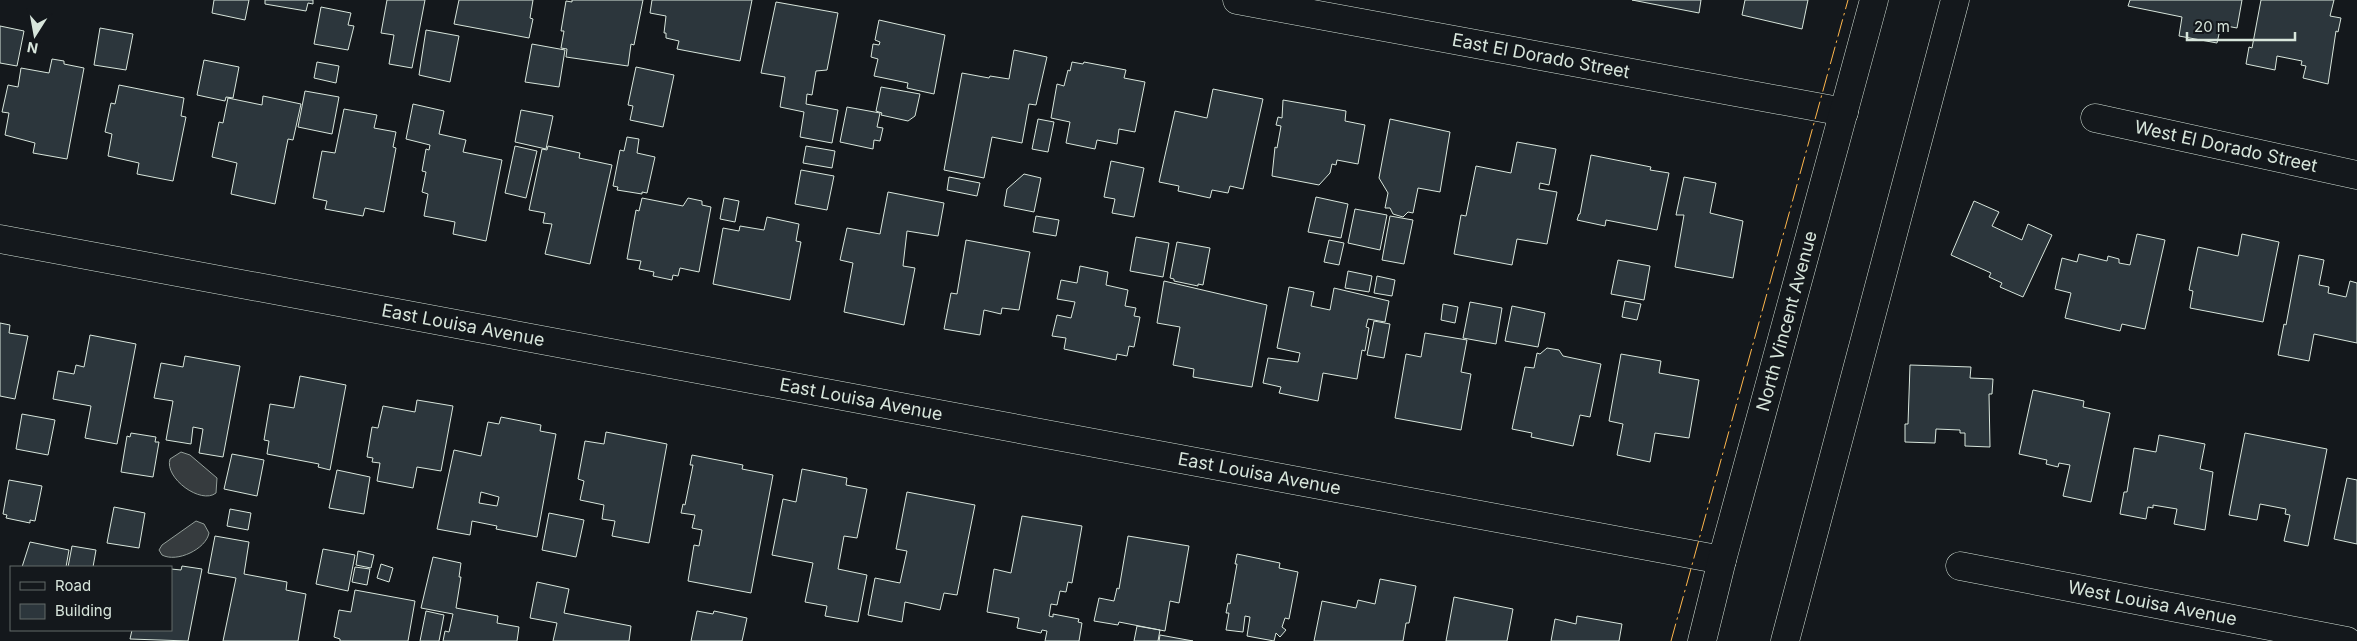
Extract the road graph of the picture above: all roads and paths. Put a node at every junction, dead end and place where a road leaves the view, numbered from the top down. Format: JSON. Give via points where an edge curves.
{"nodes":[{"id":1,"x":1237,"y":0,"type":"edge"},
{"id":2,"x":1874,"y":0,"type":"edge"},
{"id":3,"x":1955,"y":0,"type":"edge"},
{"id":4,"x":1844,"y":112,"type":"junction"},
{"id":5,"x":2095,"y":118,"type":"dead end"},
{"id":6,"x":2357,"y":175,"type":"edge"},
{"id":7,"x":0,"y":239,"type":"edge"},
{"id":8,"x":1722,"y":560,"type":"junction"},
{"id":9,"x":1960,"y":566,"type":"dead end"},
{"id":10,"x":1702,"y":641,"type":"edge"},
{"id":11,"x":1785,"y":641,"type":"edge"},
{"id":12,"x":2347,"y":641,"type":"edge"}],
"edges":[{"from":1,"to":4,"type":"street","name":"East El Dorado Street"},
{"from":2,"to":4,"type":"street","name":"North Vincent Avenue"},
{"from":3,"to":11,"type":"street"},
{"from":4,"to":8,"type":"street","name":"North Vincent Avenue"},
{"from":5,"to":6,"type":"street","name":"West El Dorado Street"},
{"from":7,"to":8,"type":"street","name":"East Louisa Avenue"},
{"from":8,"to":10,"type":"street","name":"North Vincent Avenue"},
{"from":9,"to":12,"type":"street","name":"West Louisa Avenue"}]}
